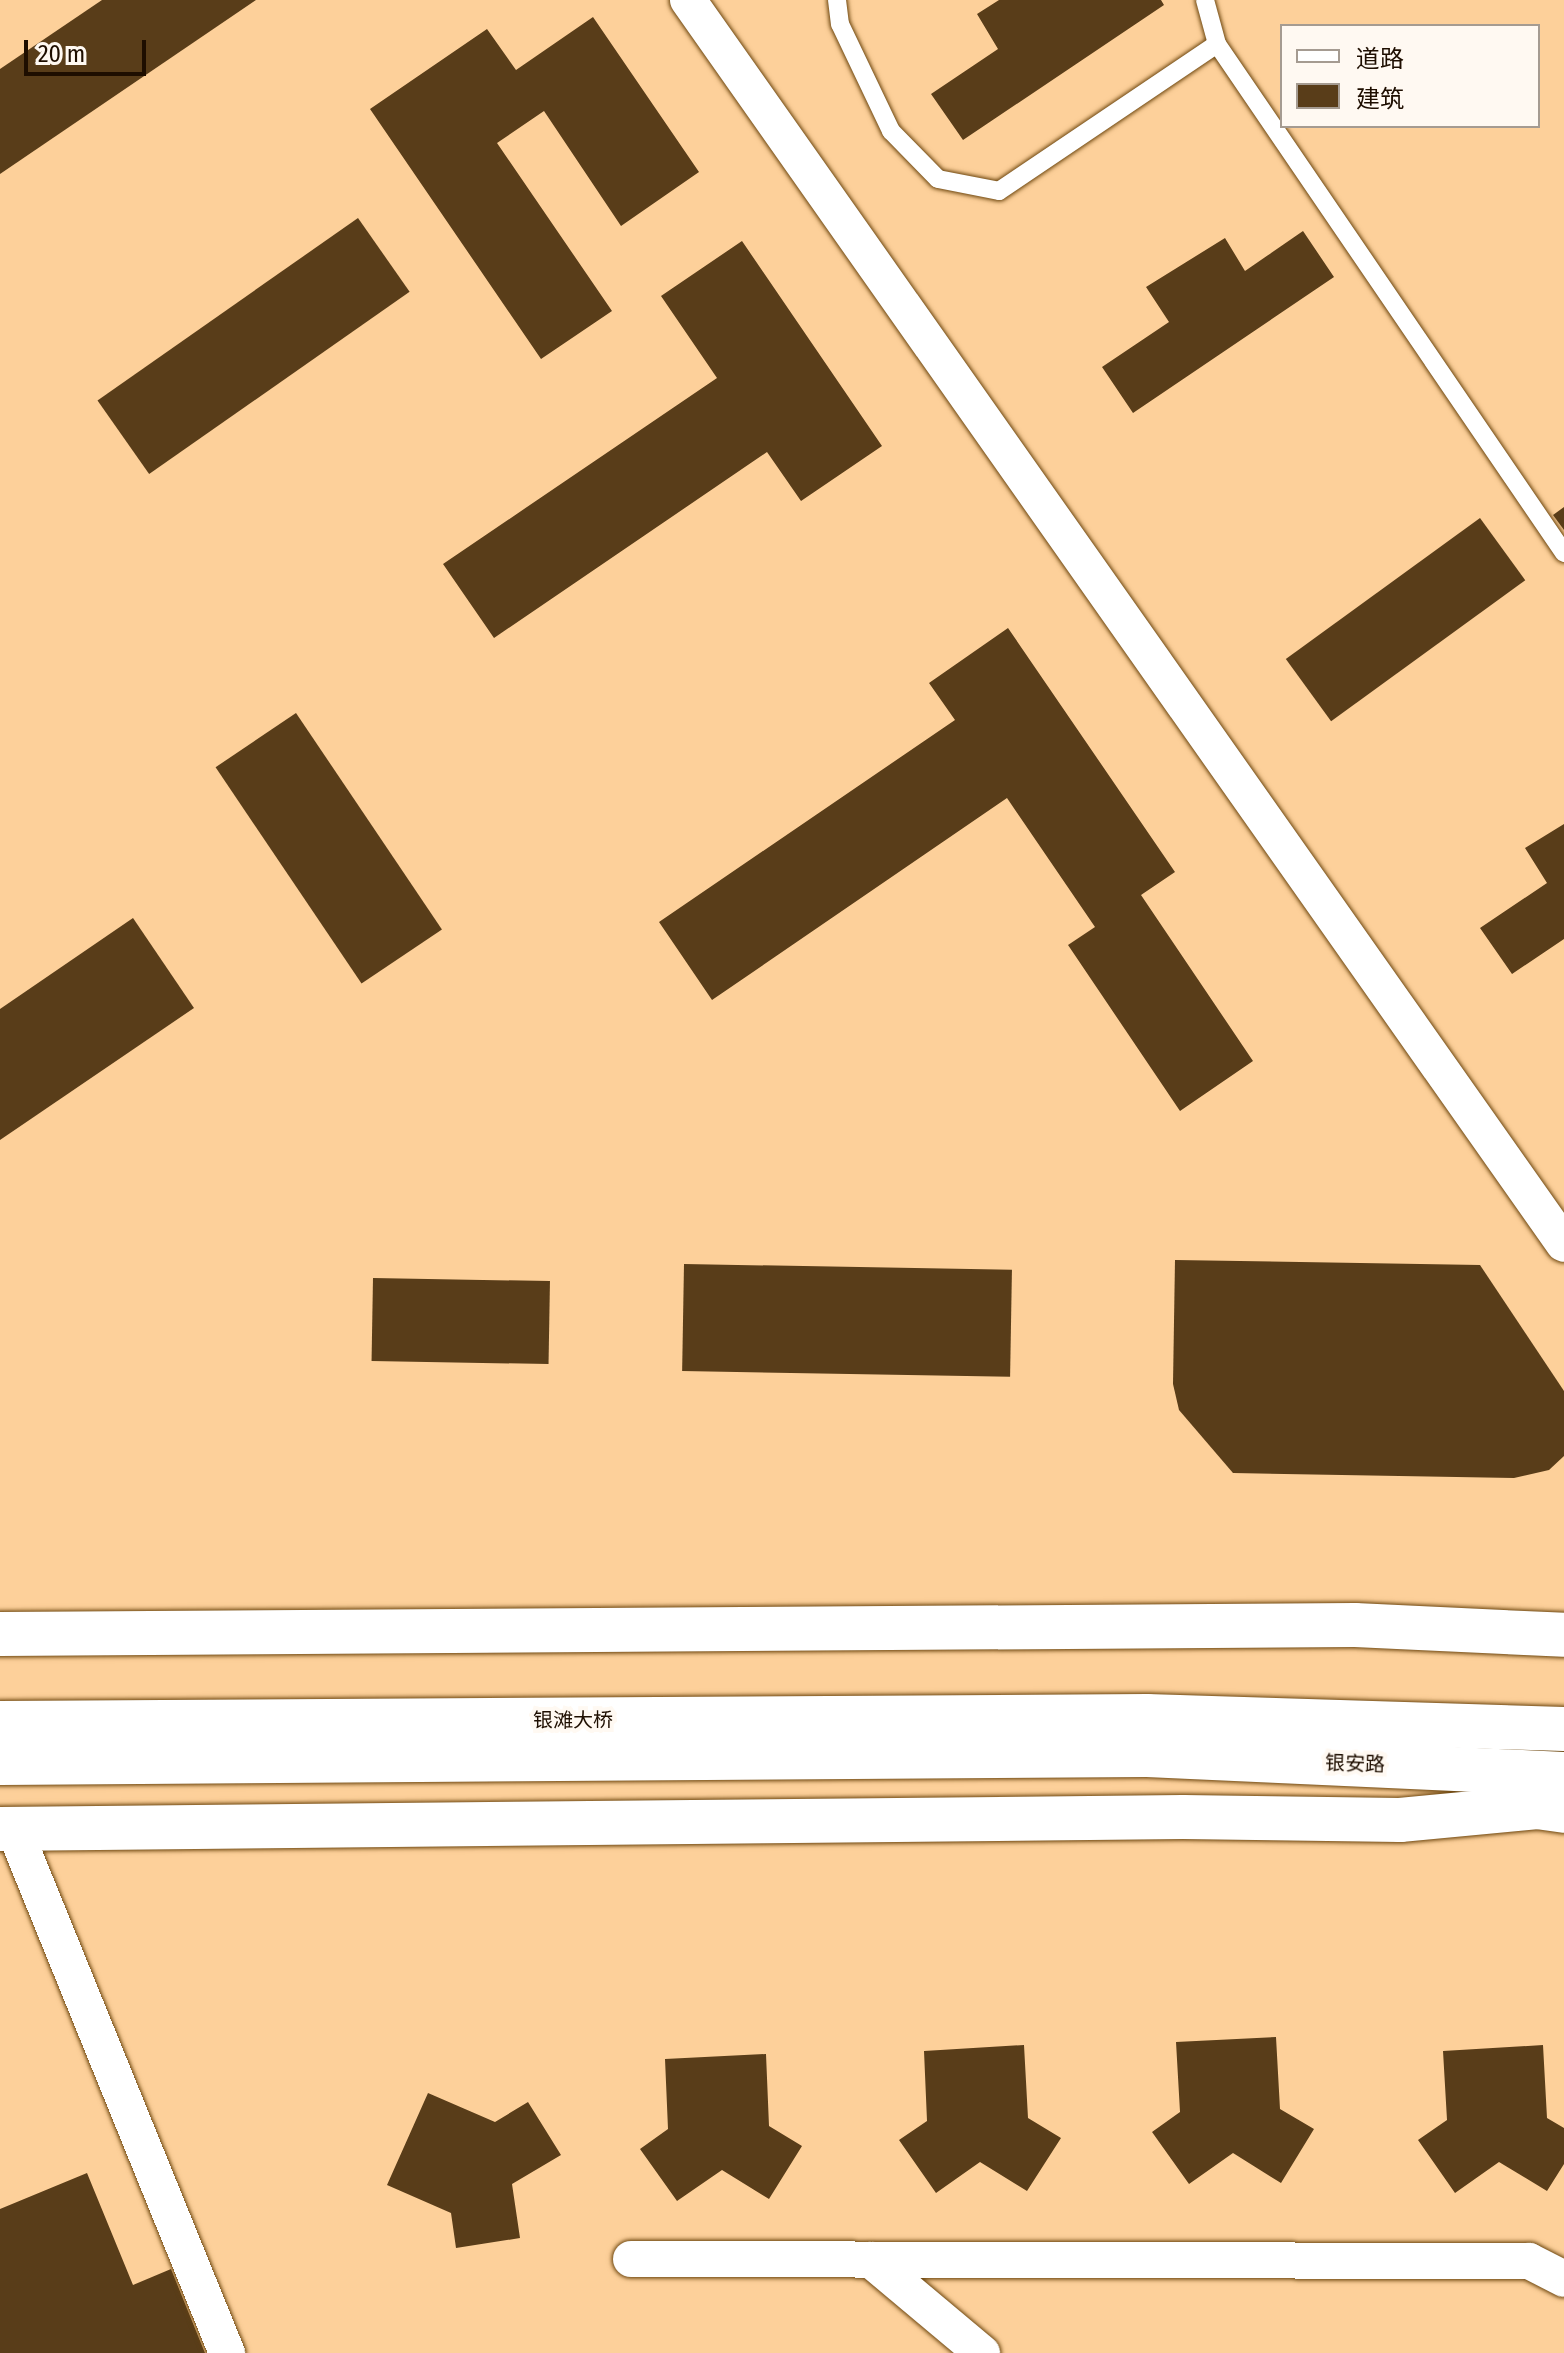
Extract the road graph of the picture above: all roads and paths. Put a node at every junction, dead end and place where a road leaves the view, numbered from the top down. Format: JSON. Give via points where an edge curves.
{"nodes":[{"id":1,"x":688,"y":0,"type":"edge"},
{"id":2,"x":837,"y":0,"type":"edge"},
{"id":3,"x":1205,"y":0,"type":"edge"},
{"id":4,"x":1217,"y":44,"type":"junction"},
{"id":5,"x":1564,"y":553,"type":"edge"},
{"id":6,"x":1564,"y":1244,"type":"edge"},
{"id":7,"x":0,"y":1634,"type":"edge"},
{"id":8,"x":1564,"y":1635,"type":"edge"},
{"id":9,"x":0,"y":1723,"type":"edge"},
{"id":10,"x":1564,"y":1729,"type":"edge"},
{"id":11,"x":1147,"y":1736,"type":"junction"},
{"id":12,"x":0,"y":1763,"type":"edge"},
{"id":13,"x":1564,"y":1774,"type":"edge"},
{"id":14,"x":1564,"y":1811,"type":"edge"},
{"id":15,"x":7,"y":1829,"type":"edge"},
{"id":16,"x":631,"y":2259,"type":"dead end"},
{"id":17,"x":871,"y":2260,"type":"junction"},
{"id":18,"x":1564,"y":2279,"type":"edge"},
{"id":19,"x":227,"y":2353,"type":"edge"},
{"id":20,"x":982,"y":2353,"type":"edge"}],
"edges":[{"from":1,"to":6,"type":"street"},
{"from":2,"to":4,"type":"lane","via":[[840,24],[891,131],[938,179],[999,191]]},
{"from":3,"to":4,"type":"lane"},
{"from":4,"to":5,"type":"lane"},
{"from":7,"to":8,"type":"main road","via":[[1355,1625]]},
{"from":9,"to":11,"type":"main road","name":"银滩大桥"},
{"from":10,"to":11,"type":"main road","name":"银安路"},
{"from":11,"to":12,"type":"main road","name":"银滩大桥"},
{"from":11,"to":13,"type":"main road","name":"银安路"},
{"from":14,"to":15,"type":"main road","via":[[1537,1807],[1400,1820],[1183,1817]]},
{"from":15,"to":19,"type":"street"},
{"from":16,"to":17,"type":"street"},
{"from":17,"to":18,"type":"street","via":[[1529,2261]]},
{"from":17,"to":20,"type":"street"}]}
